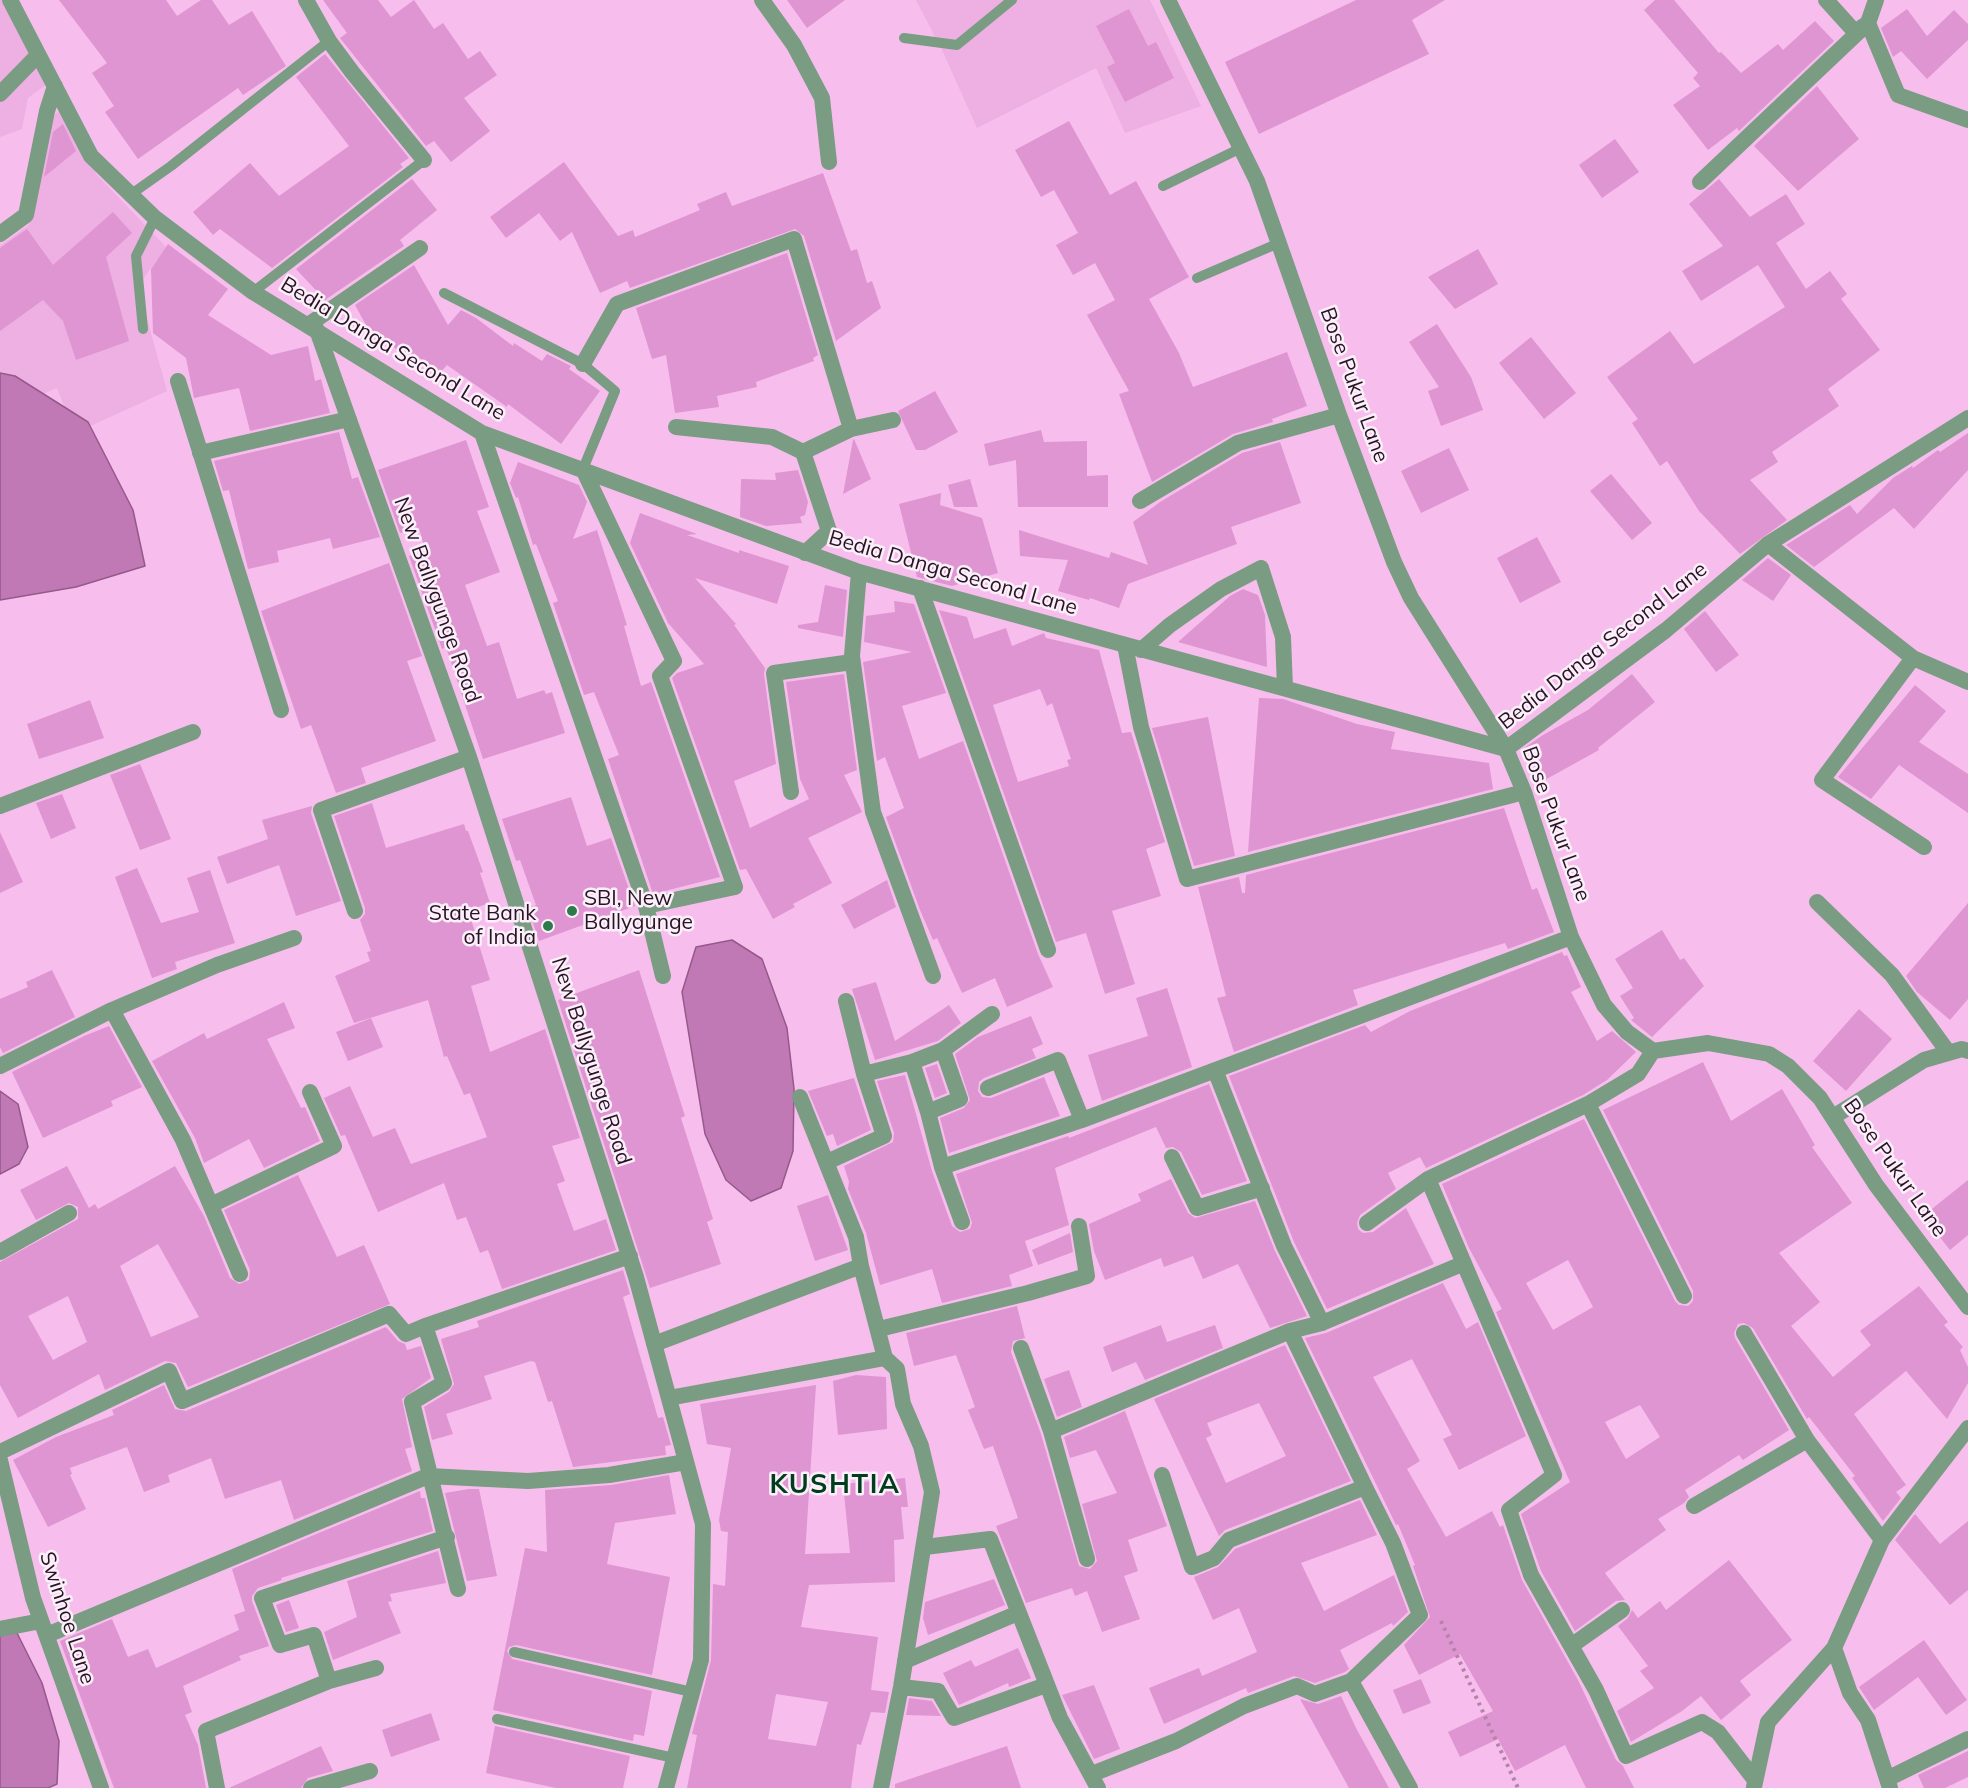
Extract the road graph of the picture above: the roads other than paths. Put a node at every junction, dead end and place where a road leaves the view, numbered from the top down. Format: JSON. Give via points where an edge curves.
{"nodes":[{"id":1,"x":10,"y":0,"type":"edge"},
{"id":2,"x":306,"y":0,"type":"edge"},
{"id":3,"x":762,"y":0,"type":"edge"},
{"id":4,"x":1012,"y":0,"type":"edge"},
{"id":5,"x":1168,"y":0,"type":"edge"},
{"id":6,"x":1826,"y":0,"type":"edge"},
{"id":7,"x":1876,"y":0,"type":"edge"},
{"id":8,"x":1868,"y":23,"type":"junction"},
{"id":9,"x":904,"y":38,"type":"dead end"},
{"id":10,"x":329,"y":41,"type":"junction"},
{"id":11,"x":38,"y":55,"type":"junction"},
{"id":12,"x":55,"y":86,"type":"junction"},
{"id":13,"x":0,"y":94,"type":"edge"},
{"id":14,"x":1968,"y":120,"type":"edge"},
{"id":15,"x":1241,"y":148,"type":"junction"},
{"id":16,"x":424,"y":160,"type":"joint"},
{"id":17,"x":829,"y":162,"type":"dead end"},
{"id":18,"x":1700,"y":182,"type":"dead end"},
{"id":19,"x":1163,"y":186,"type":"dead end"},
{"id":20,"x":130,"y":195,"type":"junction"},
{"id":21,"x":155,"y":218,"type":"junction"},
{"id":22,"x":0,"y":234,"type":"edge"},
{"id":23,"x":1279,"y":243,"type":"junction"},
{"id":24,"x":420,"y":248,"type":"dead end"},
{"id":25,"x":1197,"y":278,"type":"dead end"},
{"id":26,"x":253,"y":292,"type":"junction"},
{"id":27,"x":444,"y":293,"type":"dead end"},
{"id":28,"x":312,"y":328,"type":"junction"},
{"id":29,"x":143,"y":329,"type":"dead end"},
{"id":30,"x":583,"y":364,"type":"junction"},
{"id":31,"x":178,"y":381,"type":"dead end"},
{"id":32,"x":1339,"y":415,"type":"junction"},
{"id":33,"x":1968,"y":418,"type":"edge"},
{"id":34,"x":349,"y":419,"type":"junction"},
{"id":35,"x":892,"y":420,"type":"dead end"},
{"id":36,"x":676,"y":427,"type":"dead end"},
{"id":37,"x":851,"y":429,"type":"junction"},
{"id":38,"x":482,"y":433,"type":"junction"},
{"id":39,"x":803,"y":452,"type":"junction"},
{"id":40,"x":200,"y":453,"type":"junction"},
{"id":41,"x":583,"y":469,"type":"junction"},
{"id":42,"x":1140,"y":501,"type":"dead end"},
{"id":43,"x":1768,"y":544,"type":"junction"},
{"id":44,"x":806,"y":553,"type":"junction"},
{"id":45,"x":858,"y":572,"type":"junction"},
{"id":46,"x":920,"y":588,"type":"junction"},
{"id":47,"x":1133,"y":647,"type":"junction"},
{"id":48,"x":1913,"y":658,"type":"junction"},
{"id":49,"x":852,"y":662,"type":"junction"},
{"id":50,"x":1968,"y":682,"type":"edge"},
{"id":51,"x":1286,"y":688,"type":"junction"},
{"id":52,"x":281,"y":710,"type":"dead end"},
{"id":53,"x":193,"y":732,"type":"dead end"},
{"id":54,"x":1506,"y":749,"type":"junction"},
{"id":55,"x":469,"y":757,"type":"junction"},
{"id":56,"x":791,"y":792,"type":"dead end"},
{"id":57,"x":1524,"y":792,"type":"junction"},
{"id":58,"x":2,"y":801,"type":"edge"},
{"id":59,"x":1923,"y":847,"type":"dead end"},
{"id":60,"x":1817,"y":902,"type":"dead end"},
{"id":61,"x":646,"y":906,"type":"junction"},
{"id":62,"x":355,"y":910,"type":"dead end"},
{"id":63,"x":1571,"y":937,"type":"junction"},
{"id":64,"x":294,"y":938,"type":"dead end"},
{"id":65,"x":1048,"y":950,"type":"dead end"},
{"id":66,"x":663,"y":976,"type":"dead end"},
{"id":67,"x":933,"y":976,"type":"dead end"},
{"id":68,"x":846,"y":1001,"type":"dead end"},
{"id":69,"x":112,"y":1010,"type":"junction"},
{"id":70,"x":992,"y":1014,"type":"dead end"},
{"id":71,"x":943,"y":1050,"type":"junction"},
{"id":72,"x":1653,"y":1051,"type":"junction"},
{"id":73,"x":1968,"y":1051,"type":"edge"},
{"id":74,"x":1948,"y":1052,"type":"junction"},
{"id":75,"x":912,"y":1062,"type":"junction"},
{"id":76,"x":0,"y":1066,"type":"edge"},
{"id":77,"x":1215,"y":1070,"type":"junction"},
{"id":78,"x":864,"y":1074,"type":"junction"},
{"id":79,"x":988,"y":1088,"type":"dead end"},
{"id":80,"x":310,"y":1092,"type":"dead end"},
{"id":81,"x":800,"y":1097,"type":"dead end"},
{"id":82,"x":1588,"y":1104,"type":"junction"},
{"id":83,"x":928,"y":1112,"type":"junction"},
{"id":84,"x":1833,"y":1117,"type":"junction"},
{"id":85,"x":1082,"y":1120,"type":"junction"},
{"id":86,"x":1172,"y":1157,"type":"dead end"},
{"id":87,"x":827,"y":1162,"type":"junction"},
{"id":88,"x":942,"y":1167,"type":"junction"},
{"id":89,"x":1428,"y":1179,"type":"junction"},
{"id":90,"x":1262,"y":1188,"type":"junction"},
{"id":91,"x":211,"y":1205,"type":"junction"},
{"id":92,"x":69,"y":1213,"type":"dead end"},
{"id":93,"x":962,"y":1222,"type":"dead end"},
{"id":94,"x":1367,"y":1223,"type":"dead end"},
{"id":95,"x":1079,"y":1226,"type":"dead end"},
{"id":96,"x":0,"y":1252,"type":"edge"},
{"id":97,"x":630,"y":1256,"type":"junction"},
{"id":98,"x":1462,"y":1264,"type":"junction"},
{"id":99,"x":861,"y":1266,"type":"junction"},
{"id":100,"x":240,"y":1274,"type":"dead end"},
{"id":101,"x":1684,"y":1296,"type":"dead end"},
{"id":102,"x":1968,"y":1307,"type":"edge"},
{"id":103,"x":1322,"y":1323,"type":"junction"},
{"id":104,"x":424,"y":1326,"type":"junction"},
{"id":105,"x":879,"y":1329,"type":"junction"},
{"id":106,"x":1290,"y":1331,"type":"junction"},
{"id":107,"x":1744,"y":1333,"type":"dead end"},
{"id":108,"x":654,"y":1344,"type":"junction"},
{"id":109,"x":1021,"y":1348,"type":"dead end"},
{"id":110,"x":885,"y":1358,"type":"junction"},
{"id":111,"x":669,"y":1398,"type":"junction"},
{"id":112,"x":1968,"y":1428,"type":"edge"},
{"id":113,"x":1052,"y":1431,"type":"junction"},
{"id":114,"x":1807,"y":1440,"type":"junction"},
{"id":115,"x":0,"y":1452,"type":"edge"},
{"id":116,"x":0,"y":1460,"type":"edge"},
{"id":117,"x":686,"y":1462,"type":"junction"},
{"id":118,"x":1162,"y":1475,"type":"dead end"},
{"id":119,"x":428,"y":1476,"type":"junction"},
{"id":120,"x":1365,"y":1487,"type":"junction"},
{"id":121,"x":1694,"y":1506,"type":"dead end"},
{"id":122,"x":447,"y":1537,"type":"junction"},
{"id":123,"x":1882,"y":1540,"type":"junction"},
{"id":124,"x":925,"y":1547,"type":"junction"},
{"id":125,"x":1087,"y":1559,"type":"dead end"},
{"id":126,"x":458,"y":1589,"type":"dead end"},
{"id":127,"x":1622,"y":1610,"type":"dead end"},
{"id":128,"x":1018,"y":1612,"type":"junction"},
{"id":129,"x":44,"y":1628,"type":"junction"},
{"id":130,"x":0,"y":1629,"type":"edge"},
{"id":131,"x":1571,"y":1646,"type":"junction"},
{"id":132,"x":1834,"y":1648,"type":"junction"},
{"id":133,"x":514,"y":1652,"type":"dead end"},
{"id":134,"x":905,"y":1661,"type":"junction"},
{"id":135,"x":376,"y":1668,"type":"dead end"},
{"id":136,"x":329,"y":1681,"type":"junction"},
{"id":137,"x":1351,"y":1681,"type":"junction"},
{"id":138,"x":1046,"y":1685,"type":"junction"},
{"id":139,"x":901,"y":1687,"type":"junction"},
{"id":140,"x":692,"y":1692,"type":"junction"},
{"id":141,"x":497,"y":1719,"type":"dead end"},
{"id":142,"x":1968,"y":1739,"type":"edge"},
{"id":143,"x":674,"y":1758,"type":"junction"},
{"id":144,"x":370,"y":1771,"type":"dead end"},
{"id":145,"x":1095,"y":1781,"type":"edge"},
{"id":146,"x":1888,"y":1783,"type":"edge"},
{"id":147,"x":1754,"y":1784,"type":"edge"},
{"id":148,"x":101,"y":1788,"type":"edge"},
{"id":149,"x":217,"y":1788,"type":"edge"},
{"id":150,"x":311,"y":1788,"type":"edge"},
{"id":151,"x":666,"y":1788,"type":"edge"},
{"id":152,"x":881,"y":1788,"type":"edge"},
{"id":153,"x":1410,"y":1788,"type":"edge"}],
"edges":[{"from":1,"to":11,"type":"street","name":"Bedia Danga Second Lane"},
{"from":2,"to":10,"type":"street"},
{"from":3,"to":17,"type":"street","via":[[794,45],[822,98]]},
{"from":4,"to":9,"type":"lane","via":[[957,45]]},
{"from":5,"to":15,"type":"street","name":"Bose Pukur Lane"},
{"from":6,"to":8,"type":"street","via":[[1855,32]]},
{"from":7,"to":8,"type":"street"},
{"from":8,"to":14,"type":"street","via":[[1898,95]]},
{"from":8,"to":18,"type":"street"},
{"from":10,"to":16,"type":"street"},
{"from":10,"to":20,"type":"lane"},
{"from":11,"to":12,"type":"street","name":"Bedia Danga Second Lane"},
{"from":11,"to":13,"type":"street"},
{"from":12,"to":20,"type":"street","name":"Bedia Danga Second Lane","via":[[91,156]]},
{"from":12,"to":22,"type":"street","via":[[26,215]]},
{"from":15,"to":19,"type":"lane"},
{"from":15,"to":23,"type":"street","name":"Bose Pukur Lane"},
{"from":16,"to":26,"type":"lane"},
{"from":20,"to":21,"type":"street","name":"Bedia Danga Second Lane"},
{"from":21,"to":26,"type":"street","name":"Bedia Danga Second Lane"},
{"from":21,"to":29,"type":"lane","via":[[136,256]]},
{"from":23,"to":25,"type":"lane"},
{"from":23,"to":32,"type":"street","name":"Bose Pukur Lane"},
{"from":24,"to":28,"type":"street"},
{"from":26,"to":28,"type":"street","name":"Bedia Danga Second Lane"},
{"from":27,"to":30,"type":"lane"},
{"from":28,"to":34,"type":"street","name":"New Ballygunge Road"},
{"from":28,"to":38,"type":"street","name":"Bedia Danga Second Lane"},
{"from":30,"to":37,"type":"street","via":[[617,304],[794,239]]},
{"from":30,"to":41,"type":"lane","via":[[615,391]]},
{"from":31,"to":40,"type":"street"},
{"from":32,"to":42,"type":"street","via":[[1238,444]]},
{"from":32,"to":54,"type":"street","name":"Bose Pukur Lane","via":[[1411,598]]},
{"from":33,"to":43,"type":"street","name":"Bedia Danga Second Lane"},
{"from":34,"to":40,"type":"street"},
{"from":34,"to":55,"type":"street","name":"New Ballygunge Road"},
{"from":35,"to":37,"type":"street"},
{"from":36,"to":39,"type":"street","via":[[772,437]]},
{"from":37,"to":39,"type":"street"},
{"from":38,"to":41,"type":"street","name":"Bedia Danga Second Lane"},
{"from":38,"to":61,"type":"street"},
{"from":39,"to":44,"type":"street","via":[[830,531]]},
{"from":40,"to":52,"type":"street"},
{"from":41,"to":44,"type":"street","name":"Bedia Danga Second Lane"},
{"from":41,"to":61,"type":"street","via":[[674,662],[660,676],[735,887]]},
{"from":43,"to":48,"type":"street"},
{"from":43,"to":54,"type":"street","name":"Bedia Danga Second Lane","via":[[1666,630]]},
{"from":44,"to":45,"type":"street","name":"Bedia Danga Second Lane"},
{"from":45,"to":46,"type":"street","name":"Bedia Danga Second Lane"},
{"from":45,"to":49,"type":"street"},
{"from":46,"to":47,"type":"street","name":"Bedia Danga Second Lane"},
{"from":46,"to":65,"type":"street"},
{"from":47,"to":51,"type":"street","name":"Bedia Danga Second Lane"},
{"from":47,"to":51,"type":"street","via":[[1221,589],[1261,568],[1283,636]]},
{"from":47,"to":57,"type":"street","via":[[1141,727],[1187,879]]},
{"from":48,"to":50,"type":"street"},
{"from":48,"to":59,"type":"street","via":[[1822,780]]},
{"from":49,"to":56,"type":"street","via":[[774,673]]},
{"from":49,"to":67,"type":"street","via":[[873,812]]},
{"from":51,"to":54,"type":"street","name":"Bedia Danga Second Lane"},
{"from":53,"to":58,"type":"street"},
{"from":54,"to":57,"type":"street","name":"Bose Pukur Lane"},
{"from":55,"to":62,"type":"street","via":[[321,810]]},
{"from":55,"to":97,"type":"street","name":"New Ballygunge Road"},
{"from":57,"to":63,"type":"street","name":"Bose Pukur Lane"},
{"from":60,"to":74,"type":"street","via":[[1892,975]]},
{"from":61,"to":66,"type":"street"},
{"from":63,"to":72,"type":"street","name":"Bose Pukur Lane","via":[[1604,1005],[1627,1032]]},
{"from":63,"to":77,"type":"street"},
{"from":64,"to":69,"type":"street","via":[[217,965]]},
{"from":68,"to":78,"type":"street"},
{"from":69,"to":76,"type":"street"},
{"from":69,"to":91,"type":"street","via":[[183,1140]]},
{"from":70,"to":71,"type":"street"},
{"from":71,"to":75,"type":"street"},
{"from":71,"to":83,"type":"street","via":[[960,1099]]},
{"from":72,"to":82,"type":"street","via":[[1638,1074]]},
{"from":72,"to":84,"type":"street","name":"Bose Pukur Lane","via":[[1708,1043],[1769,1054],[1788,1066]]},
{"from":73,"to":74,"type":"street"},
{"from":74,"to":84,"type":"street","via":[[1924,1060]]},
{"from":75,"to":78,"type":"street"},
{"from":75,"to":83,"type":"street"},
{"from":77,"to":85,"type":"street"},
{"from":77,"to":90,"type":"street"},
{"from":78,"to":87,"type":"street","via":[[884,1136]]},
{"from":79,"to":85,"type":"street","via":[[1058,1060]]},
{"from":80,"to":91,"type":"street","via":[[334,1146]]},
{"from":81,"to":87,"type":"street"},
{"from":82,"to":89,"type":"street"},
{"from":82,"to":101,"type":"street"},
{"from":83,"to":88,"type":"street"},
{"from":84,"to":102,"type":"street","name":"Bose Pukur Lane","via":[[1876,1185]]},
{"from":85,"to":88,"type":"street"},
{"from":86,"to":90,"type":"street","via":[[1197,1208]]},
{"from":87,"to":99,"type":"street","via":[[856,1237]]},
{"from":88,"to":93,"type":"street"},
{"from":89,"to":94,"type":"street"},
{"from":89,"to":98,"type":"street"},
{"from":90,"to":103,"type":"street","via":[[1284,1246]]},
{"from":91,"to":100,"type":"street"},
{"from":92,"to":96,"type":"street"},
{"from":95,"to":105,"type":"street","via":[[1087,1276]]},
{"from":97,"to":104,"type":"street"},
{"from":97,"to":108,"type":"street","name":"New Ballygunge Road"},
{"from":98,"to":103,"type":"street"},
{"from":98,"to":131,"type":"street","via":[[1554,1475],[1509,1510],[1531,1575]]},
{"from":99,"to":105,"type":"street"},
{"from":99,"to":108,"type":"street"},
{"from":103,"to":106,"type":"street"},
{"from":104,"to":115,"type":"street","via":[[406,1334],[389,1314],[182,1401],[170,1371]]},
{"from":104,"to":119,"type":"street","via":[[444,1383],[412,1402]]},
{"from":105,"to":110,"type":"street"},
{"from":106,"to":113,"type":"street"},
{"from":106,"to":120,"type":"street"},
{"from":107,"to":114,"type":"street"},
{"from":108,"to":111,"type":"street","name":"New Ballygunge Road"},
{"from":109,"to":113,"type":"street"},
{"from":110,"to":111,"type":"street"},
{"from":110,"to":124,"type":"street","via":[[897,1369],[903,1404],[921,1446],[932,1492]]},
{"from":111,"to":117,"type":"street","name":"New Ballygunge Road"},
{"from":112,"to":123,"type":"street"},
{"from":113,"to":125,"type":"street"},
{"from":114,"to":121,"type":"street"},
{"from":114,"to":123,"type":"street"},
{"from":116,"to":129,"type":"street","name":"Swinhoe Lane","via":[[33,1598]]},
{"from":117,"to":119,"type":"street","via":[[609,1475],[528,1481]]},
{"from":117,"to":140,"type":"street","name":"New Ballygunge Road","via":[[703,1524],[701,1660]]},
{"from":118,"to":120,"type":"street","via":[[1192,1567],[1214,1558],[1229,1540]]},
{"from":119,"to":122,"type":"street"},
{"from":119,"to":129,"type":"street"},
{"from":120,"to":137,"type":"street","via":[[1393,1543],[1420,1615]]},
{"from":122,"to":126,"type":"street"},
{"from":122,"to":136,"type":"street","via":[[262,1598],[280,1645],[314,1635]]},
{"from":123,"to":132,"type":"street"},
{"from":124,"to":128,"type":"street","via":[[990,1539]]},
{"from":124,"to":134,"type":"street"},
{"from":127,"to":131,"type":"street"},
{"from":128,"to":134,"type":"street"},
{"from":128,"to":138,"type":"street"},
{"from":129,"to":130,"type":"street"},
{"from":129,"to":148,"type":"street","name":"Swinhoe Lane"},
{"from":131,"to":147,"type":"street","via":[[1626,1756],[1702,1722],[1718,1732]]},
{"from":132,"to":146,"type":"street","via":[[1850,1693],[1868,1720]]},
{"from":132,"to":147,"type":"street","via":[[1768,1722]]},
{"from":133,"to":140,"type":"lane"},
{"from":134,"to":139,"type":"street"},
{"from":135,"to":136,"type":"street"},
{"from":136,"to":149,"type":"street","via":[[206,1731]]},
{"from":137,"to":145,"type":"street","via":[[1315,1694],[1297,1686],[1244,1706]]},
{"from":137,"to":153,"type":"street"},
{"from":138,"to":139,"type":"street","via":[[954,1718],[938,1691]]},
{"from":138,"to":145,"type":"street","via":[[1059,1718]]},
{"from":139,"to":152,"type":"street"},
{"from":140,"to":143,"type":"street","name":"New Ballygunge Road"},
{"from":141,"to":143,"type":"lane"},
{"from":142,"to":146,"type":"street"},
{"from":143,"to":151,"type":"street","name":"New Ballygunge Road"},
{"from":144,"to":150,"type":"street"}]}
